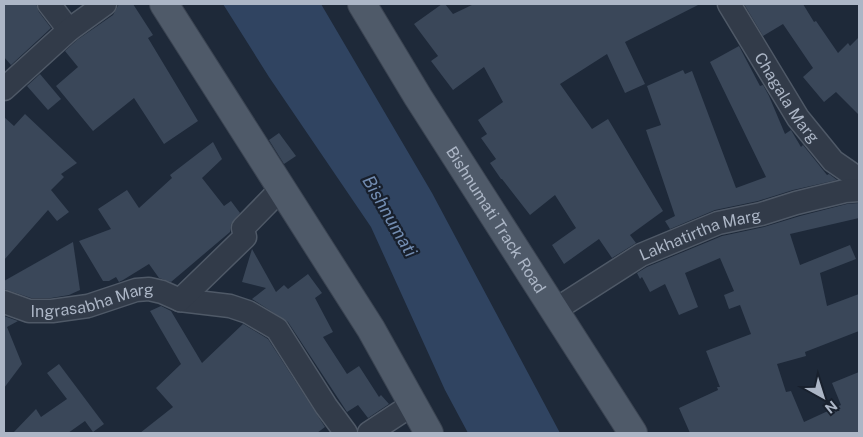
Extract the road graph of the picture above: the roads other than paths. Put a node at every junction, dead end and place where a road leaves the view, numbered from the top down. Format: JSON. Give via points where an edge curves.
{"nodes":[{"id":1,"x":48,"y":4,"type":"edge"},
{"id":2,"x":105,"y":4,"type":"edge"},
{"id":3,"x":164,"y":4,"type":"edge"},
{"id":4,"x":362,"y":4,"type":"edge"},
{"id":5,"x":729,"y":4,"type":"edge"},
{"id":6,"x":69,"y":30,"type":"junction"},
{"id":7,"x":4,"y":89,"type":"edge"},
{"id":8,"x":859,"y":180,"type":"edge"},
{"id":9,"x":282,"y":188,"type":"junction"},
{"id":10,"x":859,"y":190,"type":"edge"},
{"id":11,"x":180,"y":300,"type":"junction"},
{"id":12,"x":4,"y":302,"type":"edge"},
{"id":13,"x":555,"y":310,"type":"junction"},
{"id":14,"x":413,"y":404,"type":"junction"},
{"id":15,"x":346,"y":433,"type":"edge"},
{"id":16,"x":369,"y":433,"type":"edge"},
{"id":17,"x":429,"y":433,"type":"edge"},
{"id":18,"x":633,"y":433,"type":"edge"}],
"edges":[{"from":1,"to":6,"type":"street"},
{"from":2,"to":6,"type":"street"},
{"from":3,"to":9,"type":"main road"},
{"from":4,"to":13,"type":"main road","name":"Bishnumati Track Road"},
{"from":5,"to":8,"type":"street","name":"Chagala Marg","via":[[798,118],[833,161]]},
{"from":6,"to":7,"type":"street"},
{"from":9,"to":11,"type":"street","via":[[243,228],[245,237]]},
{"from":9,"to":14,"type":"main road","via":[[371,329]]},
{"from":10,"to":13,"type":"street","name":"Lakhatirtha Marg","via":[[718,223],[641,256]]},
{"from":11,"to":12,"type":"street","name":"Ingrasabha Marg","via":[[149,289],[136,290],[88,306],[52,310],[30,311]]},
{"from":11,"to":15,"type":"street","name":"Ingrasabha Marg","via":[[230,306],[278,329]]},
{"from":13,"to":18,"type":"main road","name":"Bishnumati Track Road"},
{"from":14,"to":16,"type":"street"},
{"from":14,"to":17,"type":"main road"}]}
